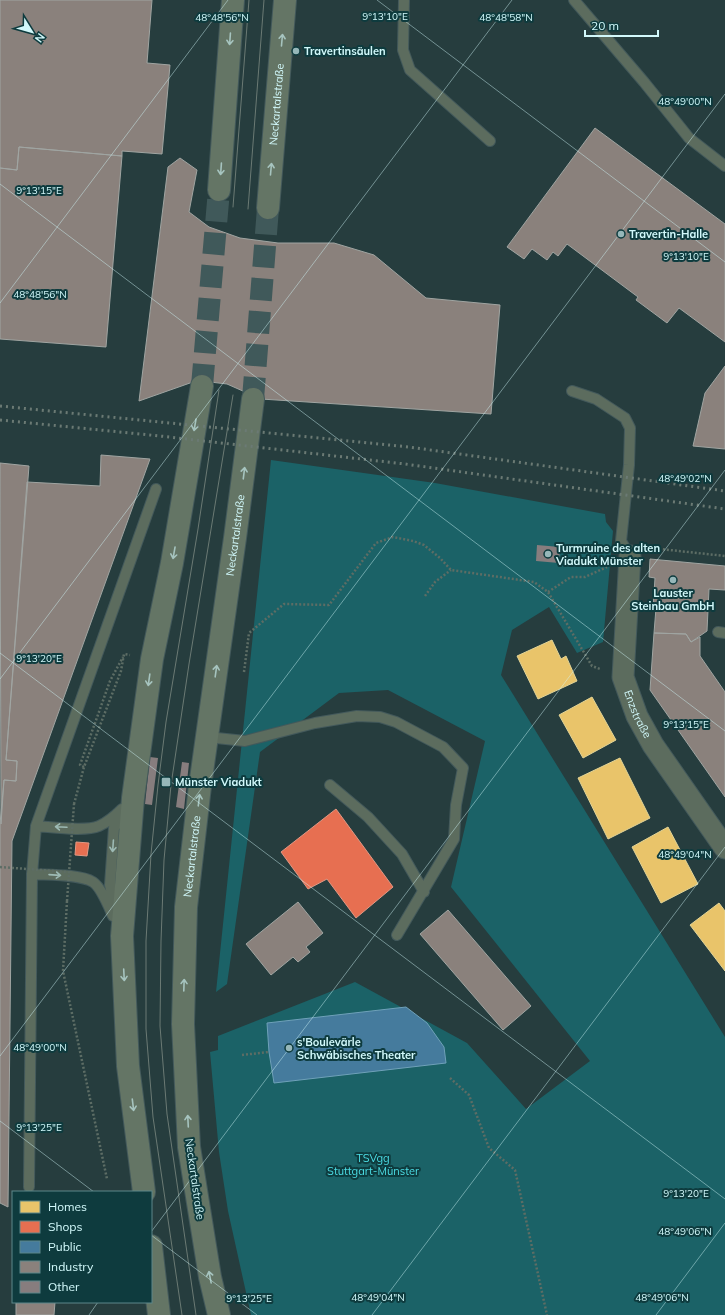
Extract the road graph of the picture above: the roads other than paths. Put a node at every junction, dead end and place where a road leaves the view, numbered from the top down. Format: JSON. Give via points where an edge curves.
{"nodes":[{"id":1,"x":233,"y":0,"type":"edge"},
{"id":2,"x":285,"y":0,"type":"edge"},
{"id":3,"x":404,"y":0,"type":"edge"},
{"id":4,"x":574,"y":0,"type":"edge"},
{"id":5,"x":490,"y":141,"type":"dead end"},
{"id":6,"x":725,"y":166,"type":"edge"},
{"id":7,"x":219,"y":190,"type":"tunnel mouth"},
{"id":8,"x":268,"y":208,"type":"tunnel mouth"},
{"id":9,"x":202,"y":386,"type":"tunnel mouth"},
{"id":10,"x":572,"y":391,"type":"dead end"},
{"id":11,"x":253,"y":399,"type":"tunnel mouth"},
{"id":12,"x":156,"y":490,"type":"dead end"},
{"id":13,"x":630,"y":556,"type":"joint"},
{"id":14,"x":207,"y":737,"type":"junction"},
{"id":15,"x":330,"y":785,"type":"dead end"},
{"id":16,"x":133,"y":798,"type":"junction"},
{"id":17,"x":36,"y":826,"type":"junction"},
{"id":18,"x":725,"y":848,"type":"edge"},
{"id":19,"x":32,"y":874,"type":"junction"},
{"id":20,"x":424,"y":892,"type":"junction"},
{"id":21,"x":398,"y":935,"type":"dead end"},
{"id":22,"x":122,"y":936,"type":"junction"},
{"id":23,"x":29,"y":1186,"type":"dead end"},
{"id":24,"x":144,"y":1191,"type":"edge"},
{"id":25,"x":152,"y":1255,"type":"edge"},
{"id":26,"x":159,"y":1315,"type":"edge"},
{"id":27,"x":219,"y":1315,"type":"edge"}],
"edges":[{"from":1,"to":7,"type":"main road","one_way":true},
{"from":8,"to":2,"type":"main road","name":"Neckartalstraße","one_way":true},
{"from":3,"to":5,"type":"lane","via":[[403,50],[410,70]]},
{"from":4,"to":6,"type":"lane","via":[[689,138]]},
{"from":9,"to":16,"type":"main road","one_way":true,"via":[[172,563],[152,659]]},
{"from":10,"to":13,"type":"lane","via":[[596,399],[625,418],[630,428],[621,541]]},
{"from":14,"to":11,"type":"main road","name":"Neckartalstraße","one_way":true},
{"from":12,"to":17,"type":"lane"},
{"from":13,"to":18,"type":"street","name":"Enzstraße","via":[[623,677],[637,716],[653,745]]},
{"from":14,"to":20,"type":"lane","via":[[245,741],[315,723],[357,716],[380,717],[396,722],[443,747],[463,768],[456,805],[454,839]]},
{"from":27,"to":14,"type":"main road","name":"Neckartalstraße","one_way":true,"via":[[210,1277],[189,1147],[183,1024],[186,907]]},
{"from":15,"to":20,"type":"lane","via":[[368,817],[402,854]]},
{"from":16,"to":17,"type":"lane","one_way":true,"via":[[113,818],[98,826],[86,829]]},
{"from":16,"to":22,"type":"main road","one_way":true},
{"from":17,"to":19,"type":"lane"},
{"from":19,"to":22,"type":"lane","one_way":true,"via":[[78,877],[93,882],[105,898]]},
{"from":19,"to":23,"type":"lane"},
{"from":20,"to":21,"type":"lane"},
{"from":22,"to":24,"type":"main road","one_way":true,"via":[[128,1066]]},
{"from":25,"to":26,"type":"main road"}]}
